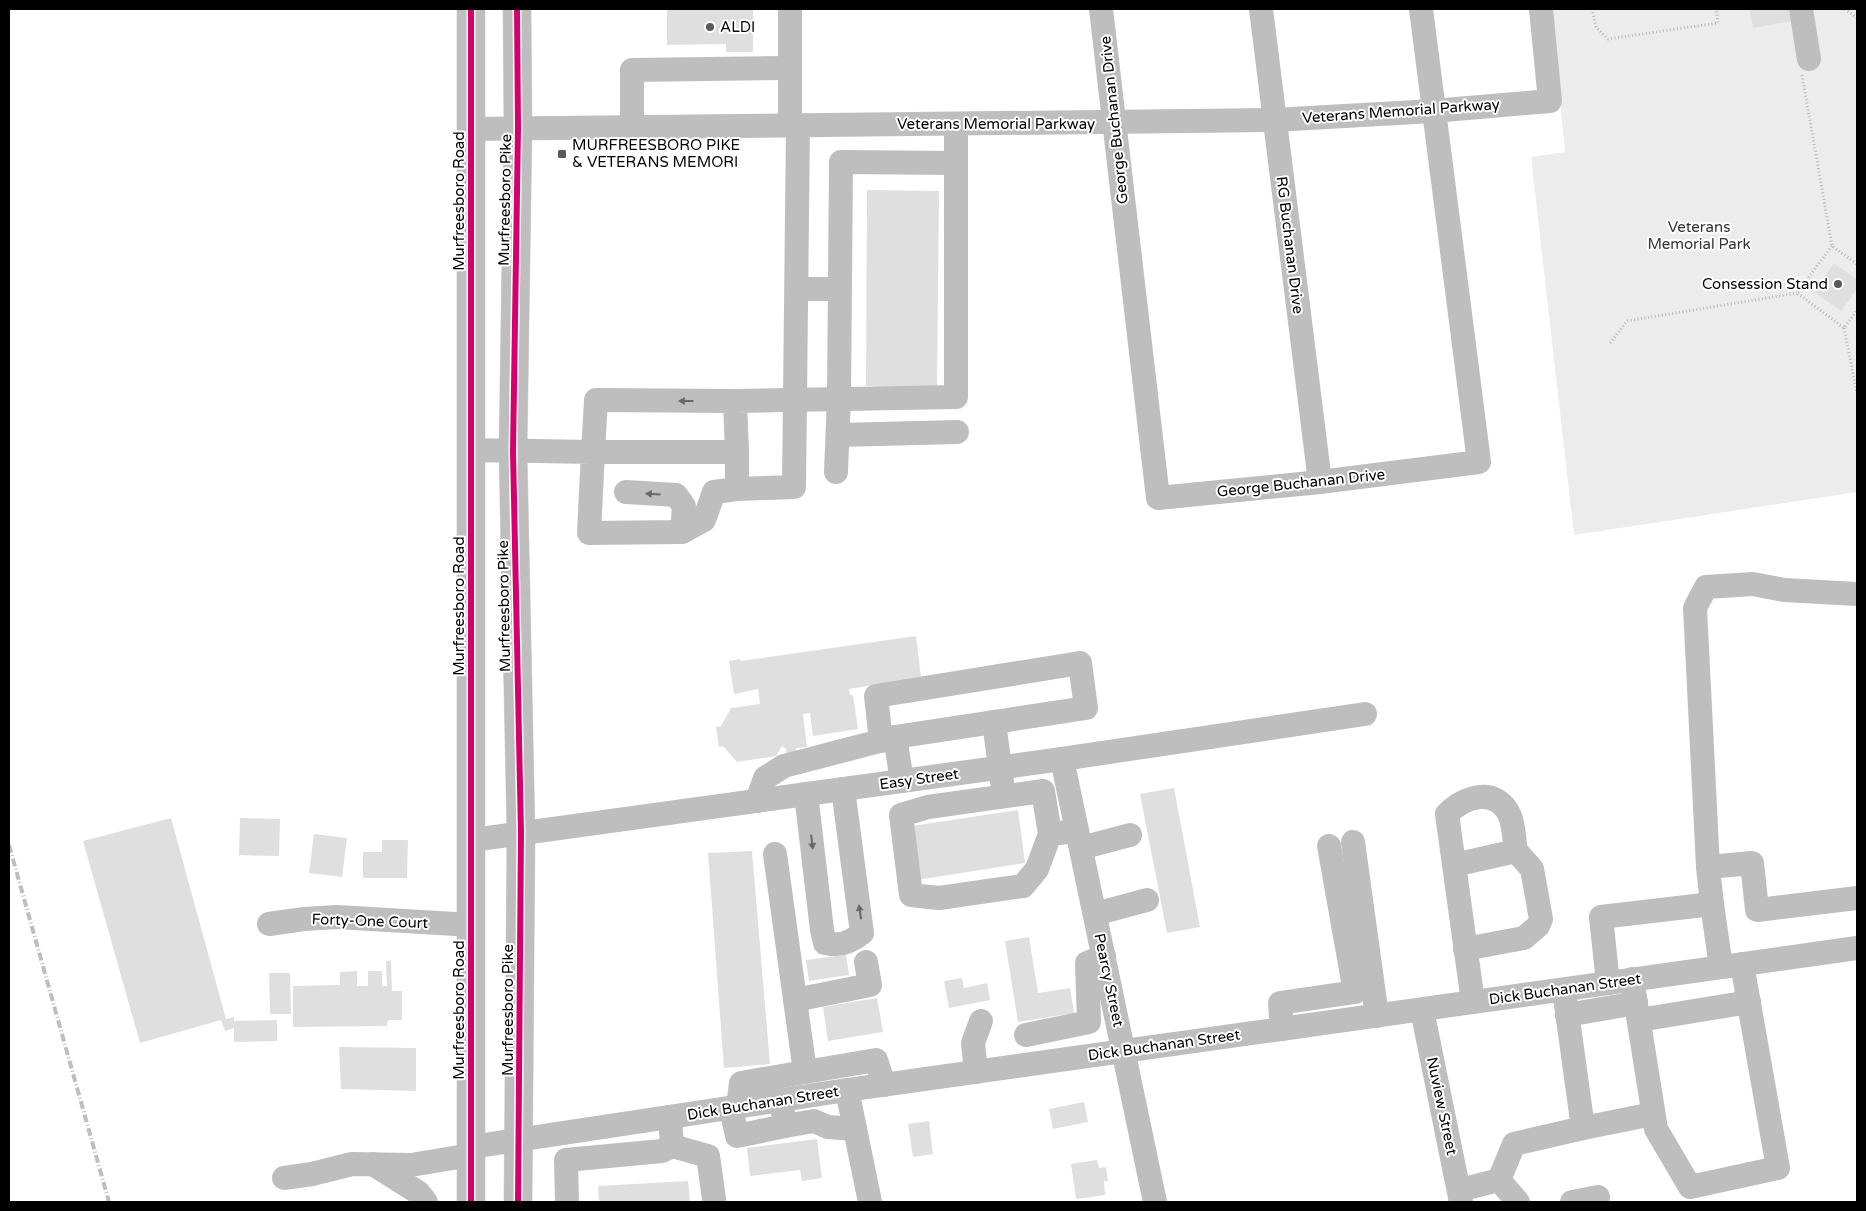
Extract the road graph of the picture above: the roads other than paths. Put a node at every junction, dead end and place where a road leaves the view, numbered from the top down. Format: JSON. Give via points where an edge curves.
{"nodes":[{"id":1,"x":471,"y":9,"type":"edge"},
{"id":2,"x":517,"y":9,"type":"edge"},
{"id":3,"x":790,"y":9,"type":"edge"},
{"id":4,"x":1101,"y":9,"type":"edge"},
{"id":5,"x":1261,"y":9,"type":"edge"},
{"id":6,"x":1421,"y":9,"type":"edge"},
{"id":7,"x":1541,"y":9,"type":"edge"},
{"id":8,"x":1801,"y":9,"type":"edge"},
{"id":9,"x":1805,"y":65,"type":"road end"},
{"id":10,"x":790,"y":68,"type":"junction"},
{"id":11,"x":1433,"y":111,"type":"junction"},
{"id":12,"x":1274,"y":120,"type":"junction"},
{"id":13,"x":1114,"y":123,"type":"junction"},
{"id":14,"x":956,"y":124,"type":"junction"},
{"id":15,"x":794,"y":125,"type":"junction"},
{"id":16,"x":632,"y":127,"type":"junction"},
{"id":17,"x":518,"y":128,"type":"junction"},
{"id":18,"x":471,"y":129,"type":"junction"},
{"id":19,"x":956,"y":162,"type":"junction"},
{"id":20,"x":797,"y":289,"type":"junction"},
{"id":21,"x":840,"y":289,"type":"junction"},
{"id":22,"x":839,"y":398,"type":"junction"},
{"id":23,"x":796,"y":399,"type":"junction"},
{"id":24,"x":735,"y":402,"type":"junction"},
{"id":25,"x":957,"y":432,"type":"dead end"},
{"id":26,"x":838,"y":435,"type":"junction"},
{"id":27,"x":472,"y":450,"type":"junction"},
{"id":28,"x":513,"y":451,"type":"junction"},
{"id":29,"x":593,"y":452,"type":"junction"},
{"id":30,"x":737,"y":452,"type":"junction"},
{"id":31,"x":836,"y":472,"type":"dead end"},
{"id":32,"x":1320,"y":482,"type":"junction"},
{"id":33,"x":737,"y":489,"type":"junction"},
{"id":34,"x":610,"y":492,"type":"junction"},
{"id":35,"x":682,"y":532,"type":"junction"},
{"id":36,"x":1857,"y":594,"type":"edge"},
{"id":37,"x":1365,"y":714,"type":"dead end"},
{"id":38,"x":994,"y":722,"type":"junction"},
{"id":39,"x":888,"y":739,"type":"junction"},
{"id":40,"x":845,"y":750,"type":"junction"},
{"id":41,"x":1062,"y":759,"type":"junction"},
{"id":42,"x":1001,"y":768,"type":"junction"},
{"id":43,"x":910,"y":780,"type":"junction"},
{"id":44,"x":847,"y":788,"type":"junction"},
{"id":45,"x":806,"y":794,"type":"junction"},
{"id":46,"x":1003,"y":796,"type":"junction"},
{"id":47,"x":757,"y":801,"type":"junction"},
{"id":48,"x":928,"y":807,"type":"junction"},
{"id":49,"x":521,"y":833,"type":"junction"},
{"id":50,"x":1050,"y":834,"type":"junction"},
{"id":51,"x":1130,"y":835,"type":"dead end"},
{"id":52,"x":472,"y":840,"type":"junction"},
{"id":53,"x":1079,"y":840,"type":"junction"},
{"id":54,"x":1353,"y":842,"type":"dead end"},
{"id":55,"x":1329,"y":846,"type":"dead end"},
{"id":56,"x":1516,"y":851,"type":"junction"},
{"id":57,"x":775,"y":854,"type":"dead end"},
{"id":58,"x":1454,"y":865,"type":"junction"},
{"id":59,"x":1708,"y":867,"type":"junction"},
{"id":60,"x":1857,"y":898,"type":"edge"},
{"id":61,"x":1147,"y":900,"type":"dead end"},
{"id":62,"x":1712,"y":904,"type":"junction"},
{"id":63,"x":1095,"y":914,"type":"junction"},
{"id":64,"x":269,"y":924,"type":"dead end"},
{"id":65,"x":472,"y":925,"type":"junction"},
{"id":66,"x":1857,"y":948,"type":"edge"},
{"id":67,"x":1465,"y":949,"type":"junction"},
{"id":68,"x":1104,"y":956,"type":"junction"},
{"id":69,"x":866,"y":962,"type":"dead end"},
{"id":70,"x":1732,"y":966,"type":"junction"},
{"id":71,"x":1632,"y":980,"type":"junction"},
{"id":72,"x":1608,"y":983,"type":"junction"},
{"id":73,"x":1564,"y":990,"type":"junction"},
{"id":74,"x":795,"y":1000,"type":"junction"},
{"id":75,"x":1473,"y":1002,"type":"junction"},
{"id":76,"x":1749,"y":1002,"type":"junction"},
{"id":77,"x":1422,"y":1010,"type":"junction"},
{"id":78,"x":1637,"y":1012,"type":"junction"},
{"id":79,"x":1567,"y":1015,"type":"junction"},
{"id":80,"x":1377,"y":1016,"type":"junction"},
{"id":81,"x":981,"y":1021,"type":"dead end"},
{"id":82,"x":1058,"y":1029,"type":"junction"},
{"id":83,"x":1282,"y":1029,"type":"junction"},
{"id":84,"x":1026,"y":1035,"type":"dead end"},
{"id":85,"x":1124,"y":1051,"type":"junction"},
{"id":86,"x":1061,"y":1060,"type":"junction"},
{"id":87,"x":805,"y":1072,"type":"junction"},
{"id":88,"x":976,"y":1072,"type":"junction"},
{"id":89,"x":884,"y":1085,"type":"junction"},
{"id":90,"x":847,"y":1090,"type":"junction"},
{"id":91,"x":781,"y":1100,"type":"junction"},
{"id":92,"x":734,"y":1107,"type":"junction"},
{"id":93,"x":1653,"y":1114,"type":"junction"},
{"id":94,"x":670,"y":1117,"type":"junction"},
{"id":95,"x":785,"y":1126,"type":"junction"},
{"id":96,"x":855,"y":1128,"type":"junction"},
{"id":97,"x":1583,"y":1128,"type":"junction"},
{"id":98,"x":519,"y":1140,"type":"junction"},
{"id":99,"x":672,"y":1146,"type":"junction"},
{"id":100,"x":471,"y":1151,"type":"junction"},
{"id":101,"x":373,"y":1164,"type":"junction"},
{"id":102,"x":284,"y":1178,"type":"dead end"},
{"id":103,"x":1499,"y":1180,"type":"junction"},
{"id":104,"x":1461,"y":1196,"type":"edge"},
{"id":105,"x":1598,"y":1197,"type":"dead end"},
{"id":106,"x":714,"y":1199,"type":"dead end"},
{"id":107,"x":426,"y":1202,"type":"edge"},
{"id":108,"x":471,"y":1202,"type":"edge"},
{"id":109,"x":518,"y":1202,"type":"edge"},
{"id":110,"x":567,"y":1202,"type":"edge"},
{"id":111,"x":870,"y":1202,"type":"edge"},
{"id":112,"x":1155,"y":1202,"type":"edge"},
{"id":113,"x":1518,"y":1202,"type":"edge"},
{"id":114,"x":1572,"y":1202,"type":"edge"}],
"edges":[{"from":1,"to":18,"type":"main road","name":"Murfreesboro Road"},
{"from":2,"to":17,"type":"main road","name":"Murfreesboro Pike"},
{"from":3,"to":10,"type":"street"},
{"from":4,"to":13,"type":"street","name":"George Buchanan Drive"},
{"from":5,"to":12,"type":"street","name":"RG Buchanan Drive"},
{"from":6,"to":11,"type":"street","name":"George Buchanan Drive"},
{"from":7,"to":11,"type":"street","name":"Veterans Memorial Parkway","via":[[1550,100]]},
{"from":8,"to":9,"type":"street"},
{"from":10,"to":15,"type":"street"},
{"from":10,"to":16,"type":"street","via":[[632,70]]},
{"from":11,"to":12,"type":"street","name":"Veterans Memorial Parkway"},
{"from":11,"to":32,"type":"street","name":"George Buchanan Drive","via":[[1479,462]]},
{"from":12,"to":13,"type":"street","name":"Veterans Memorial Parkway"},
{"from":12,"to":32,"type":"street","name":"RG Buchanan Drive"},
{"from":13,"to":14,"type":"street","name":"Veterans Memorial Parkway"},
{"from":13,"to":32,"type":"street","name":"George Buchanan Drive","via":[[1158,498]]},
{"from":14,"to":15,"type":"street","name":"Veterans Memorial Parkway"},
{"from":14,"to":19,"type":"street"},
{"from":15,"to":16,"type":"street","name":"Veterans Memorial Parkway"},
{"from":15,"to":20,"type":"street"},
{"from":16,"to":17,"type":"street","name":"Veterans Memorial Parkway"},
{"from":17,"to":18,"type":"street","name":"Veterans Memorial Parkway"},
{"from":17,"to":28,"type":"main road","name":"Murfreesboro Pike"},
{"from":18,"to":27,"type":"main road","name":"Murfreesboro Road"},
{"from":19,"to":21,"type":"street","via":[[840,162]]},
{"from":19,"to":22,"type":"street","via":[[956,397]]},
{"from":20,"to":21,"type":"street"},
{"from":20,"to":23,"type":"street"},
{"from":21,"to":22,"type":"street"},
{"from":22,"to":23,"type":"street"},
{"from":22,"to":26,"type":"street"},
{"from":23,"to":24,"type":"street"},
{"from":23,"to":33,"type":"street","via":[[794,487]]},
{"from":24,"to":29,"type":"street","one_way":true,"via":[[596,400]]},
{"from":24,"to":30,"type":"street"},
{"from":25,"to":26,"type":"street"},
{"from":26,"to":31,"type":"street"},
{"from":27,"to":28,"type":"street"},
{"from":27,"to":52,"type":"main road","name":"Murfreesboro Road"},
{"from":28,"to":29,"type":"street"},
{"from":28,"to":49,"type":"main road","name":"Murfreesboro Pike"},
{"from":29,"to":30,"type":"street"},
{"from":29,"to":34,"type":"street"},
{"from":30,"to":33,"type":"street"},
{"from":33,"to":35,"type":"street","via":[[714,492],[704,520]]},
{"from":35,"to":34,"type":"street","one_way":true,"via":[[684,506],[676,495]]},
{"from":34,"to":35,"type":"street","via":[[589,533]]},
{"from":36,"to":59,"type":"street","via":[[1784,590],[1753,584],[1706,587],[1695,608]]},
{"from":37,"to":41,"type":"street","name":"Easy Street"},
{"from":38,"to":39,"type":"street"},
{"from":38,"to":39,"type":"street","via":[[1086,708],[1080,663],[876,696]]},
{"from":38,"to":42,"type":"street"},
{"from":39,"to":40,"type":"street"},
{"from":39,"to":43,"type":"street"},
{"from":40,"to":44,"type":"street"},
{"from":40,"to":47,"type":"street","via":[[784,766],[765,778]]},
{"from":41,"to":42,"type":"street","name":"Easy Street"},
{"from":41,"to":53,"type":"street","name":"Pearcy Street"},
{"from":42,"to":43,"type":"street","name":"Easy Street"},
{"from":42,"to":46,"type":"street"},
{"from":43,"to":44,"type":"street","name":"Easy Street"},
{"from":43,"to":48,"type":"street"},
{"from":44,"to":45,"type":"street","name":"Easy Street"},
{"from":45,"to":44,"type":"street","one_way":true,"via":[[822,930],[825,942],[835,945],[852,941],[862,933]]},
{"from":45,"to":47,"type":"street","name":"Easy Street"},
{"from":46,"to":48,"type":"street"},
{"from":46,"to":50,"type":"street","via":[[1043,791]]},
{"from":47,"to":49,"type":"street","name":"Easy Street"},
{"from":48,"to":50,"type":"street","via":[[901,816],[911,895],[939,898],[1023,886],[1037,869]]},
{"from":49,"to":52,"type":"street","name":"Easy Street"},
{"from":49,"to":98,"type":"main road","name":"Murfreesboro Pike"},
{"from":50,"to":53,"type":"street"},
{"from":51,"to":53,"type":"street"},
{"from":52,"to":65,"type":"main road","name":"Murfreesboro Road"},
{"from":53,"to":63,"type":"street","name":"Pearcy Street"},
{"from":54,"to":80,"type":"street"},
{"from":55,"to":83,"type":"street","via":[[1355,992],[1280,1003]]},
{"from":56,"to":58,"type":"street"},
{"from":56,"to":58,"type":"street","via":[[1510,817],[1501,802],[1489,797],[1473,798],[1457,804],[1447,814]]},
{"from":56,"to":67,"type":"street","via":[[1532,869],[1541,919],[1538,926],[1524,938]]},
{"from":57,"to":74,"type":"street"},
{"from":58,"to":67,"type":"street"},
{"from":59,"to":60,"type":"street","via":[[1752,863],[1757,910]]},
{"from":59,"to":62,"type":"street"},
{"from":61,"to":63,"type":"street"},
{"from":62,"to":70,"type":"street"},
{"from":62,"to":72,"type":"street","via":[[1601,917]]},
{"from":63,"to":68,"type":"street","name":"Pearcy Street"},
{"from":64,"to":65,"type":"street","name":"Forty-One Court","via":[[337,917]]},
{"from":65,"to":100,"type":"main road","name":"Murfreesboro Road"},
{"from":66,"to":70,"type":"street","name":"Dick Buchanan Street"},
{"from":67,"to":75,"type":"street"},
{"from":68,"to":82,"type":"street","via":[[1087,963],[1089,1022]]},
{"from":68,"to":85,"type":"street","name":"Pearcy Street"},
{"from":69,"to":74,"type":"street","via":[[870,985]]},
{"from":70,"to":71,"type":"street","name":"Dick Buchanan Street"},
{"from":70,"to":76,"type":"street"},
{"from":71,"to":72,"type":"street","name":"Dick Buchanan Street"},
{"from":71,"to":78,"type":"street"},
{"from":72,"to":73,"type":"street","name":"Dick Buchanan Street"},
{"from":73,"to":75,"type":"street","name":"Dick Buchanan Street"},
{"from":73,"to":79,"type":"street"},
{"from":74,"to":87,"type":"street"},
{"from":75,"to":77,"type":"street","name":"Dick Buchanan Street"},
{"from":76,"to":78,"type":"street"},
{"from":76,"to":93,"type":"street","via":[[1778,1168],[1690,1187],[1656,1129]]},
{"from":77,"to":80,"type":"street","name":"Dick Buchanan Street"},
{"from":77,"to":104,"type":"street","name":"Nuview Street"},
{"from":78,"to":79,"type":"street"},
{"from":78,"to":93,"type":"street"},
{"from":79,"to":97,"type":"street"},
{"from":80,"to":83,"type":"street","name":"Dick Buchanan Street"},
{"from":81,"to":88,"type":"street","via":[[973,1043]]},
{"from":82,"to":84,"type":"street"},
{"from":82,"to":86,"type":"street"},
{"from":83,"to":85,"type":"street","name":"Dick Buchanan Street"},
{"from":85,"to":86,"type":"street","name":"Dick Buchanan Street"},
{"from":85,"to":112,"type":"street","name":"Pearcy Street"},
{"from":86,"to":88,"type":"street","name":"Dick Buchanan Street"},
{"from":87,"to":89,"type":"street","via":[[876,1060]]},
{"from":87,"to":92,"type":"street","via":[[741,1083]]},
{"from":88,"to":89,"type":"street","name":"Dick Buchanan Street"},
{"from":89,"to":90,"type":"street","name":"Dick Buchanan Street"},
{"from":90,"to":91,"type":"street","name":"Dick Buchanan Street"},
{"from":90,"to":96,"type":"street"},
{"from":91,"to":92,"type":"street","name":"Dick Buchanan Street"},
{"from":91,"to":95,"type":"street"},
{"from":92,"to":94,"type":"street","name":"Dick Buchanan Street"},
{"from":92,"to":95,"type":"street","via":[[738,1136]]},
{"from":93,"to":97,"type":"street"},
{"from":94,"to":98,"type":"street","name":"Dick Buchanan Street"},
{"from":94,"to":99,"type":"street"},
{"from":95,"to":96,"type":"street","via":[[814,1120],[828,1127]]},
{"from":96,"to":111,"type":"street"},
{"from":97,"to":103,"type":"street","via":[[1514,1144]]},
{"from":98,"to":100,"type":"street","name":"Dick Buchanan Street"},
{"from":98,"to":109,"type":"main road","name":"Murfreesboro Pike"},
{"from":99,"to":106,"type":"street","via":[[708,1156]]},
{"from":99,"to":110,"type":"street","via":[[662,1151],[566,1160]]},
{"from":100,"to":101,"type":"street","name":"Dick Buchanan Street","via":[[411,1165]]},
{"from":100,"to":108,"type":"main road","name":"Murfreesboro Road"},
{"from":101,"to":102,"type":"street","name":"Dick Buchanan Street","via":[[352,1164]]},
{"from":101,"to":107,"type":"street","via":[[419,1193]]},
{"from":103,"to":104,"type":"street"},
{"from":103,"to":113,"type":"street"},
{"from":105,"to":114,"type":"street"}]}
